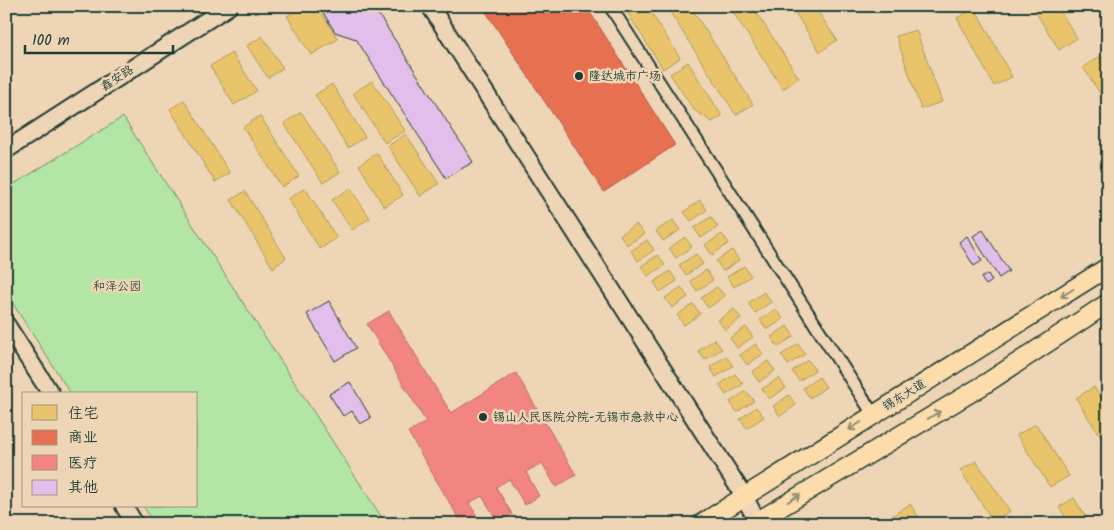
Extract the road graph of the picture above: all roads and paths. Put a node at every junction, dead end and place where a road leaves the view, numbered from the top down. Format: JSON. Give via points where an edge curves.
{"nodes":[{"id":1,"x":229,"y":6,"type":"edge"},
{"id":2,"x":430,"y":6,"type":"edge"},
{"id":3,"x":610,"y":6,"type":"edge"},
{"id":4,"x":6,"y":150,"type":"edge"},
{"id":5,"x":1108,"y":266,"type":"edge"},
{"id":6,"x":1108,"y":303,"type":"edge"},
{"id":7,"x":6,"y":324,"type":"edge"},
{"id":8,"x":50,"y":392,"type":"edge"},
{"id":9,"x":873,"y":414,"type":"junction"},
{"id":10,"x":744,"y":496,"type":"junction"},
{"id":11,"x":125,"y":508,"type":"edge"},
{"id":12,"x":756,"y":523,"type":"edge"},
{"id":13,"x":135,"y":524,"type":"edge"},
{"id":14,"x":701,"y":524,"type":"edge"}],
"edges":[{"from":1,"to":4,"type":"street","name":"鑫安路"},
{"from":2,"to":10,"type":"street"},
{"from":3,"to":9,"type":"street"},
{"from":5,"to":9,"type":"main road","name":"锡东大道","one_way":true},
{"from":12,"to":6,"type":"main road","one_way":true,"via":[[986,384]]},
{"from":7,"to":8,"type":"street"},
{"from":9,"to":10,"type":"main road","name":"锡东大道","one_way":true},
{"from":10,"to":12,"type":"street"},
{"from":10,"to":14,"type":"main road","name":"锡东大道"},
{"from":11,"to":13,"type":"street"}]}
